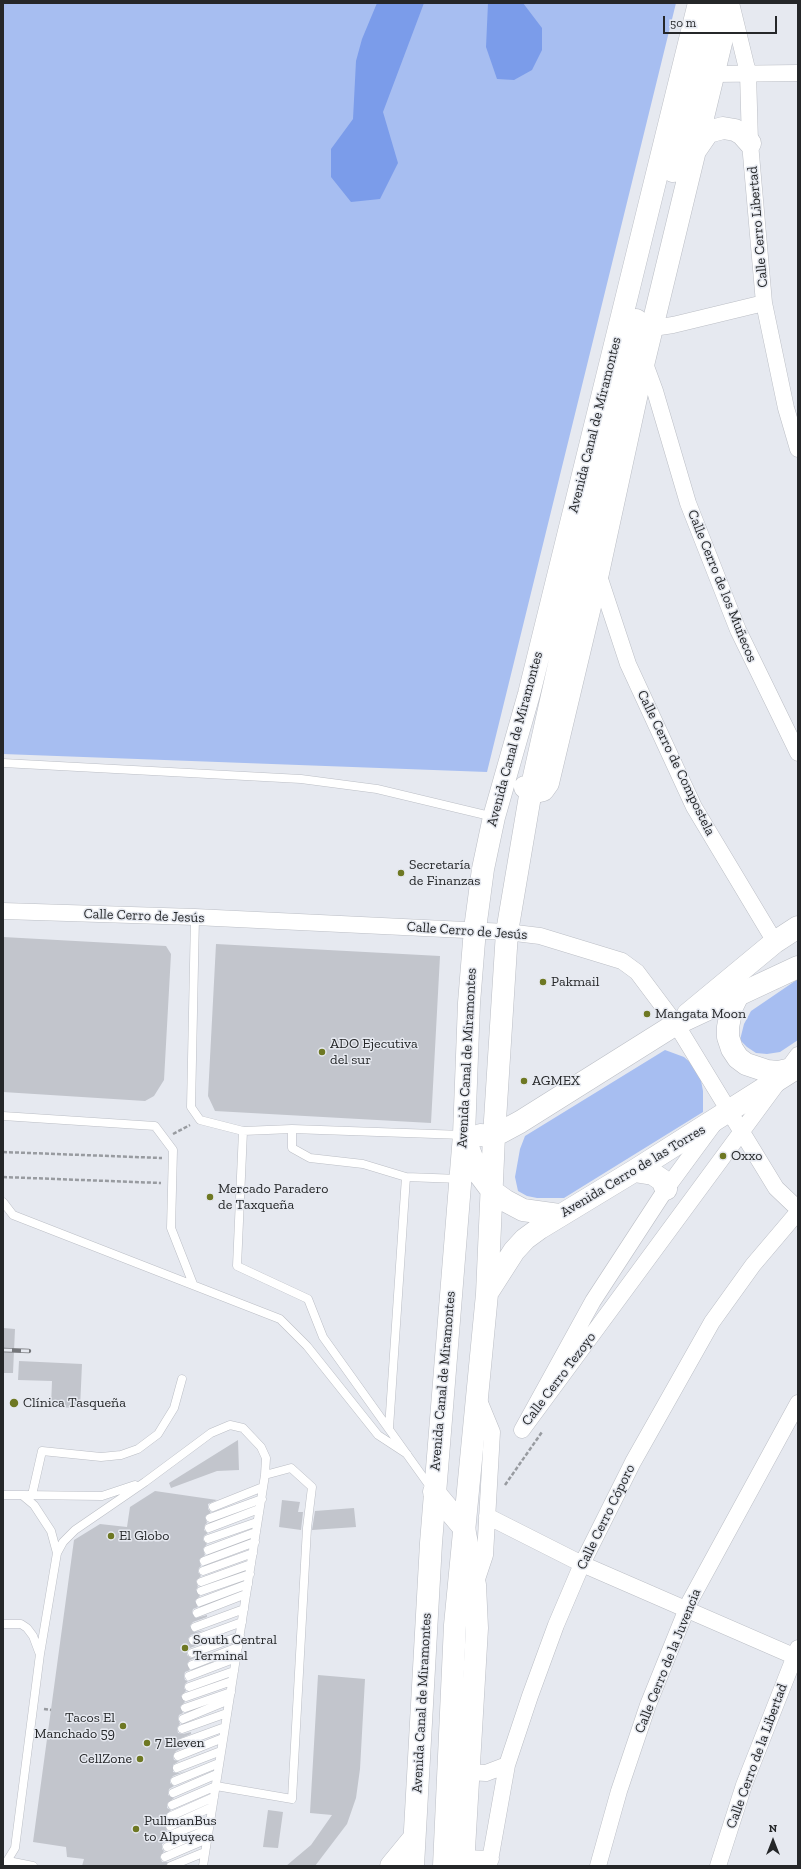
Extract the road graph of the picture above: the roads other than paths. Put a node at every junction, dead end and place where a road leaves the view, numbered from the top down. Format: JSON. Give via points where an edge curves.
{"nodes":[{"id":1,"x":699,"y":3,"type":"edge"},
{"id":2,"x":715,"y":3,"type":"edge"},
{"id":3,"x":731,"y":3,"type":"edge"},
{"id":4,"x":748,"y":73,"type":"junction"},
{"id":5,"x":798,"y":73,"type":"edge"},
{"id":6,"x":714,"y":74,"type":"junction"},
{"id":7,"x":750,"y":143,"type":"junction"},
{"id":8,"x":695,"y":155,"type":"junction"},
{"id":9,"x":764,"y":303,"type":"junction"},
{"id":10,"x":654,"y":328,"type":"junction"},
{"id":11,"x":644,"y":361,"type":"junction"},
{"id":12,"x":633,"y":410,"type":"junction"},
{"id":13,"x":662,"y":412,"type":"junction"},
{"id":14,"x":798,"y":449,"type":"edge"},
{"id":15,"x":598,"y":573,"type":"junction"},
{"id":16,"x":529,"y":694,"type":"junction"},
{"id":17,"x":798,"y":753,"type":"edge"},
{"id":18,"x":3,"y":763,"type":"edge"},
{"id":19,"x":531,"y":790,"type":"junction"},
{"id":20,"x":494,"y":817,"type":"junction"},
{"id":21,"x":3,"y":911,"type":"edge"},
{"id":22,"x":195,"y":917,"type":"junction"},
{"id":23,"x":798,"y":927,"type":"edge"},
{"id":24,"x":475,"y":930,"type":"junction"},
{"id":25,"x":507,"y":932,"type":"junction"},
{"id":26,"x":775,"y":942,"type":"junction"},
{"id":27,"x":798,"y":967,"type":"edge"},
{"id":28,"x":738,"y":995,"type":"junction"},
{"id":29,"x":676,"y":1024,"type":"junction"},
{"id":30,"x":798,"y":1055,"type":"edge"},
{"id":31,"x":798,"y":1067,"type":"edge"},
{"id":32,"x":724,"y":1115,"type":"junction"},
{"id":33,"x":3,"y":1116,"type":"edge"},
{"id":34,"x":292,"y":1130,"type":"junction"},
{"id":35,"x":243,"y":1131,"type":"junction"},
{"id":36,"x":464,"y":1135,"type":"junction"},
{"id":37,"x":494,"y":1136,"type":"junction"},
{"id":38,"x":634,"y":1171,"type":"junction"},
{"id":39,"x":406,"y":1177,"type":"junction"},
{"id":40,"x":460,"y":1179,"type":"junction"},
{"id":41,"x":666,"y":1189,"type":"junction"},
{"id":42,"x":492,"y":1191,"type":"junction"},
{"id":43,"x":3,"y":1202,"type":"edge"},
{"id":44,"x":798,"y":1210,"type":"edge"},
{"id":45,"x":559,"y":1215,"type":"junction"},
{"id":46,"x":192,"y":1284,"type":"junction"},
{"id":47,"x":487,"y":1294,"type":"junction"},
{"id":48,"x":182,"y":1379,"type":"dead end"},
{"id":49,"x":477,"y":1396,"type":"junction"},
{"id":50,"x":798,"y":1403,"type":"edge"},
{"id":51,"x":389,"y":1428,"type":"junction"},
{"id":52,"x":407,"y":1454,"type":"junction"},
{"id":53,"x":265,"y":1475,"type":"junction"},
{"id":54,"x":145,"y":1482,"type":"junction"},
{"id":55,"x":263,"y":1487,"type":"junction"},
{"id":56,"x":434,"y":1492,"type":"junction"},
{"id":57,"x":3,"y":1495,"type":"edge"},
{"id":58,"x":22,"y":1495,"type":"junction"},
{"id":59,"x":32,"y":1495,"type":"junction"},
{"id":60,"x":262,"y":1499,"type":"junction"},
{"id":61,"x":212,"y":1507,"type":"dead end"},
{"id":62,"x":259,"y":1509,"type":"junction"},
{"id":63,"x":487,"y":1516,"type":"junction"},
{"id":64,"x":210,"y":1518,"type":"dead end"},
{"id":65,"x":257,"y":1522,"type":"junction"},
{"id":66,"x":209,"y":1528,"type":"dead end"},
{"id":67,"x":464,"y":1528,"type":"junction"},
{"id":68,"x":256,"y":1532,"type":"junction"},
{"id":69,"x":208,"y":1539,"type":"dead end"},
{"id":70,"x":255,"y":1542,"type":"junction"},
{"id":71,"x":208,"y":1550,"type":"dead end"},
{"id":72,"x":57,"y":1554,"type":"junction"},
{"id":73,"x":253,"y":1554,"type":"junction"},
{"id":74,"x":204,"y":1561,"type":"dead end"},
{"id":75,"x":251,"y":1564,"type":"junction"},
{"id":76,"x":582,"y":1564,"type":"junction"},
{"id":77,"x":203,"y":1571,"type":"dead end"},
{"id":78,"x":250,"y":1574,"type":"junction"},
{"id":79,"x":201,"y":1582,"type":"dead end"},
{"id":80,"x":248,"y":1584,"type":"junction"},
{"id":81,"x":475,"y":1585,"type":"junction"},
{"id":82,"x":201,"y":1591,"type":"dead end"},
{"id":83,"x":246,"y":1594,"type":"junction"},
{"id":84,"x":200,"y":1602,"type":"dead end"},
{"id":85,"x":244,"y":1609,"type":"junction"},
{"id":86,"x":686,"y":1610,"type":"junction"},
{"id":87,"x":197,"y":1613,"type":"dead end"},
{"id":88,"x":242,"y":1622,"type":"junction"},
{"id":89,"x":3,"y":1624,"type":"edge"},
{"id":90,"x":455,"y":1625,"type":"junction"},
{"id":91,"x":195,"y":1627,"type":"dead end"},
{"id":92,"x":240,"y":1636,"type":"junction"},
{"id":93,"x":193,"y":1640,"type":"dead end"},
{"id":94,"x":238,"y":1647,"type":"junction"},
{"id":95,"x":192,"y":1653,"type":"dead end"},
{"id":96,"x":40,"y":1654,"type":"junction"},
{"id":97,"x":796,"y":1654,"type":"edge"},
{"id":98,"x":236,"y":1658,"type":"junction"},
{"id":99,"x":192,"y":1665,"type":"dead end"},
{"id":100,"x":234,"y":1670,"type":"junction"},
{"id":101,"x":189,"y":1676,"type":"dead end"},
{"id":102,"x":232,"y":1681,"type":"junction"},
{"id":103,"x":189,"y":1687,"type":"dead end"},
{"id":104,"x":230,"y":1696,"type":"junction"},
{"id":105,"x":186,"y":1697,"type":"dead end"},
{"id":106,"x":185,"y":1708,"type":"dead end"},
{"id":107,"x":227,"y":1713,"type":"junction"},
{"id":108,"x":183,"y":1719,"type":"dead end"},
{"id":109,"x":224,"y":1727,"type":"junction"},
{"id":110,"x":182,"y":1729,"type":"dead end"},
{"id":111,"x":223,"y":1738,"type":"junction"},
{"id":112,"x":180,"y":1743,"type":"dead end"},
{"id":113,"x":221,"y":1751,"type":"junction"},
{"id":114,"x":178,"y":1756,"type":"dead end"},
{"id":115,"x":219,"y":1763,"type":"junction"},
{"id":116,"x":507,"y":1765,"type":"junction"},
{"id":117,"x":177,"y":1768,"type":"dead end"},
{"id":118,"x":469,"y":1772,"type":"junction"},
{"id":119,"x":217,"y":1774,"type":"junction"},
{"id":120,"x":175,"y":1780,"type":"dead end"},
{"id":121,"x":216,"y":1786,"type":"junction"},
{"id":122,"x":173,"y":1793,"type":"dead end"},
{"id":123,"x":214,"y":1796,"type":"junction"},
{"id":124,"x":172,"y":1805,"type":"dead end"},
{"id":125,"x":212,"y":1807,"type":"junction"},
{"id":126,"x":171,"y":1816,"type":"dead end"},
{"id":127,"x":210,"y":1820,"type":"junction"},
{"id":128,"x":170,"y":1826,"type":"dead end"},
{"id":129,"x":208,"y":1830,"type":"junction"},
{"id":130,"x":167,"y":1836,"type":"dead end"},
{"id":131,"x":414,"y":1838,"type":"junction"},
{"id":132,"x":207,"y":1839,"type":"junction"},
{"id":133,"x":167,"y":1847,"type":"dead end"},
{"id":134,"x":205,"y":1852,"type":"junction"},
{"id":135,"x":165,"y":1857,"type":"dead end"},
{"id":136,"x":457,"y":1863,"type":"edge"},
{"id":137,"x":490,"y":1863,"type":"edge"},
{"id":138,"x":6,"y":1864,"type":"edge"},
{"id":139,"x":203,"y":1864,"type":"edge"},
{"id":140,"x":33,"y":1866,"type":"edge"},
{"id":141,"x":171,"y":1866,"type":"edge"},
{"id":142,"x":195,"y":1866,"type":"edge"},
{"id":143,"x":391,"y":1866,"type":"edge"},
{"id":144,"x":413,"y":1866,"type":"edge"},
{"id":145,"x":598,"y":1866,"type":"edge"},
{"id":146,"x":718,"y":1866,"type":"edge"}],
"edges":[{"from":1,"to":16,"type":"main road","name":"Avenida Canal de Miramontes"},
{"from":2,"to":19,"type":"main road","name":"Avenida Canal de Miramontes","via":[[636,322]]},
{"from":3,"to":4,"type":"street","name":"Calle Cerro Libertad"},
{"from":3,"to":6,"type":"main road","name":"Avenida Canal de Miramontes"},
{"from":4,"to":5,"type":"street"},
{"from":4,"to":6,"type":"street"},
{"from":4,"to":7,"type":"street","name":"Calle Cerro Libertad"},
{"from":6,"to":8,"type":"main road","name":"Avenida Canal de Miramontes"},
{"from":7,"to":8,"type":"main road","via":[[736,130],[715,129],[708,132],[700,141]]},
{"from":7,"to":9,"type":"street","name":"Calle Cerro Libertad"},
{"from":8,"to":10,"type":"main road","name":"Avenida Canal de Miramontes"},
{"from":9,"to":10,"type":"street"},
{"from":9,"to":14,"type":"street","name":"Calle Cerro Libertad","via":[[786,408]]},
{"from":10,"to":11,"type":"main road","name":"Avenida Canal de Miramontes"},
{"from":11,"to":12,"type":"main road","name":"Avenida Canal de Miramontes"},
{"from":11,"to":13,"type":"street","name":"Calle Cerro de los Muñecos"},
{"from":12,"to":13,"type":"street","via":[[646,404],[653,405]]},
{"from":12,"to":15,"type":"main road","name":"Avenida Canal de Miramontes"},
{"from":13,"to":17,"type":"street","name":"Calle Cerro de los Muñecos","via":[[688,503],[738,630]]},
{"from":15,"to":19,"type":"main road","name":"Avenida Canal de Miramontes","via":[[548,783],[543,790]]},
{"from":15,"to":26,"type":"street","name":"Calle Cerro de Compostela","via":[[628,664],[694,807]]},
{"from":16,"to":19,"type":"main road","via":[[529,724],[518,772],[521,783]]},
{"from":16,"to":20,"type":"main road","name":"Avenida Canal de Miramontes"},
{"from":18,"to":20,"type":"lane","via":[[301,779],[377,789]]},
{"from":19,"to":25,"type":"main road","name":"Avenida Canal de Miramontes"},
{"from":20,"to":24,"type":"main road","name":"Avenida Canal de Miramontes","via":[[483,869]]},
{"from":21,"to":22,"type":"street","name":"Calle Cerro de Jesús"},
{"from":22,"to":24,"type":"street","name":"Calle Cerro de Jesús"},
{"from":22,"to":35,"type":"lane","via":[[191,1107],[200,1120]]},
{"from":23,"to":26,"type":"main road"},
{"from":24,"to":25,"type":"street","name":"Calle Cerro de Jesús"},
{"from":24,"to":36,"type":"main road","name":"Avenida Canal de Miramontes","via":[[469,1003]]},
{"from":25,"to":29,"type":"street","name":"Calle Cerro de Jesús","via":[[540,936],[622,961],[637,972]]},
{"from":25,"to":37,"type":"main road","name":"Avenida Canal de Miramontes"},
{"from":26,"to":29,"type":"main road"},
{"from":27,"to":28,"type":"main road"},
{"from":28,"to":29,"type":"main road"},
{"from":28,"to":31,"type":"main road","via":[[732,1006],[728,1027],[728,1038],[738,1058],[746,1064],[767,1071],[778,1072]]},
{"from":29,"to":32,"type":"street","name":"Calle Cerro de Jesús"},
{"from":29,"to":37,"type":"main road"},
{"from":30,"to":41,"type":"street","name":"Calle Cerro Tezoyo","via":[[522,1430],[593,1301]]},
{"from":31,"to":32,"type":"main road","name":"Avenida Cerro de las Torres"},
{"from":32,"to":38,"type":"main road","name":"Avenida Cerro de las Torres"},
{"from":32,"to":41,"type":"street","name":"Calle Cerro Tezoyo"},
{"from":32,"to":44,"type":"street","name":"Calle Cerro de Jesús","via":[[776,1188]]},
{"from":33,"to":46,"type":"lane","via":[[155,1126],[173,1150],[171,1228]]},
{"from":34,"to":35,"type":"lane"},
{"from":34,"to":36,"type":"lane"},
{"from":34,"to":39,"type":"lane","via":[[292,1148],[310,1158],[363,1164]]},
{"from":35,"to":51,"type":"lane","via":[[237,1266],[308,1299],[323,1337]]},
{"from":36,"to":37,"type":"main road"},
{"from":36,"to":40,"type":"main road","name":"Avenida Canal de Miramontes"},
{"from":36,"to":42,"type":"main road","via":[[477,1171]]},
{"from":37,"to":42,"type":"main road","name":"Avenida Canal de Miramontes"},
{"from":38,"to":41,"type":"main road","via":[[653,1174],[662,1180]]},
{"from":38,"to":45,"type":"main road","name":"Avenida Cerro de las Torres"},
{"from":39,"to":40,"type":"lane"},
{"from":39,"to":51,"type":"lane"},
{"from":40,"to":56,"type":"main road","name":"Avenida Canal de Miramontes"},
{"from":42,"to":45,"type":"main road","via":[[523,1210]]},
{"from":42,"to":47,"type":"main road","name":"Avenida Canal de Miramontes"},
{"from":43,"to":46,"type":"lane","via":[[13,1215]]},
{"from":44,"to":76,"type":"street","name":"Calle Cerro Cóporo","via":[[753,1265],[712,1322],[632,1462]]},
{"from":45,"to":47,"type":"main road","name":"Avenida Cerro de las Torres","via":[[524,1239],[505,1263]]},
{"from":46,"to":52,"type":"lane","via":[[280,1319],[307,1346],[378,1435]]},
{"from":47,"to":49,"type":"main road","name":"Avenida Canal de Miramontes"},
{"from":48,"to":59,"type":"lane","via":[[174,1408],[158,1434],[138,1449],[121,1455],[101,1457],[42,1451]]},
{"from":49,"to":63,"type":"street","name":"Avenida Canal de Miramontes","via":[[492,1432]]},
{"from":49,"to":67,"type":"main road","name":"Avenida Canal de Miramontes"},
{"from":50,"to":86,"type":"street","name":"Calle Cerro de la Juvencia"},
{"from":51,"to":52,"type":"lane"},
{"from":52,"to":56,"type":"lane"},
{"from":53,"to":54,"type":"lane","via":[[266,1458],[261,1446],[243,1428],[230,1425],[211,1433]]},
{"from":53,"to":55,"type":"lane"},
{"from":53,"to":121,"type":"lane","via":[[291,1468],[312,1487],[307,1528],[292,1799]]},
{"from":54,"to":59,"type":"lane","via":[[102,1496]]},
{"from":54,"to":72,"type":"lane","via":[[75,1530],[63,1542]]},
{"from":55,"to":60,"type":"lane"},
{"from":55,"to":61,"type":"lane"},
{"from":56,"to":67,"type":"main road","name":"Avenida Canal de Miramontes"},
{"from":56,"to":131,"type":"main road","name":"Avenida Canal de Miramontes"},
{"from":57,"to":58,"type":"lane"},
{"from":58,"to":59,"type":"lane"},
{"from":58,"to":72,"type":"lane","via":[[34,1505],[51,1531]]},
{"from":60,"to":62,"type":"lane"},
{"from":60,"to":64,"type":"lane"},
{"from":62,"to":65,"type":"lane"},
{"from":62,"to":66,"type":"lane"},
{"from":63,"to":76,"type":"street"},
{"from":63,"to":81,"type":"street","name":"Avenida Canal de Miramontes","via":[[485,1555]]},
{"from":65,"to":68,"type":"lane"},
{"from":65,"to":69,"type":"lane"},
{"from":67,"to":81,"type":"main road","name":"Avenida Canal de Miramontes"},
{"from":67,"to":90,"type":"main road","name":"Avenida Canal de Miramontes"},
{"from":68,"to":70,"type":"lane"},
{"from":68,"to":71,"type":"lane"},
{"from":70,"to":73,"type":"lane"},
{"from":70,"to":74,"type":"lane"},
{"from":72,"to":96,"type":"lane"},
{"from":73,"to":75,"type":"lane"},
{"from":73,"to":77,"type":"lane"},
{"from":75,"to":78,"type":"lane"},
{"from":75,"to":79,"type":"lane"},
{"from":76,"to":86,"type":"street"},
{"from":76,"to":116,"type":"street","name":"Calle Cerro Cóporo","via":[[538,1674]]},
{"from":78,"to":80,"type":"lane"},
{"from":78,"to":82,"type":"lane"},
{"from":80,"to":83,"type":"lane"},
{"from":80,"to":84,"type":"lane"},
{"from":81,"to":90,"type":"street","name":"Avenida Canal de Miramontes"},
{"from":81,"to":118,"type":"main road","name":"Avenida Canal de Miramontes","via":[[477,1628]]},
{"from":83,"to":85,"type":"lane"},
{"from":83,"to":87,"type":"lane"},
{"from":85,"to":88,"type":"lane"},
{"from":85,"to":91,"type":"lane"},
{"from":86,"to":97,"type":"street"},
{"from":86,"to":145,"type":"street","name":"Calle Cerro de la Juvencia","via":[[648,1704],[619,1791]]},
{"from":88,"to":92,"type":"lane"},
{"from":88,"to":93,"type":"lane"},
{"from":89,"to":96,"type":"lane","via":[[20,1624],[27,1628]]},
{"from":90,"to":136,"type":"main road","name":"Avenida Canal de Miramontes"},
{"from":92,"to":94,"type":"lane"},
{"from":92,"to":95,"type":"lane"},
{"from":94,"to":98,"type":"lane"},
{"from":94,"to":99,"type":"lane"},
{"from":96,"to":138,"type":"lane","via":[[15,1848]]},
{"from":97,"to":146,"type":"street","name":"Calle Cerro de la Libertad","via":[[744,1785]]},
{"from":98,"to":100,"type":"lane"},
{"from":98,"to":101,"type":"lane"},
{"from":100,"to":102,"type":"lane"},
{"from":100,"to":103,"type":"lane"},
{"from":102,"to":104,"type":"lane"},
{"from":102,"to":105,"type":"lane"},
{"from":104,"to":106,"type":"lane"},
{"from":104,"to":107,"type":"lane"},
{"from":104,"to":108,"type":"lane"},
{"from":107,"to":109,"type":"lane"},
{"from":107,"to":110,"type":"lane"},
{"from":109,"to":111,"type":"lane"},
{"from":109,"to":112,"type":"lane"},
{"from":111,"to":113,"type":"lane"},
{"from":111,"to":114,"type":"lane"},
{"from":113,"to":115,"type":"lane"},
{"from":113,"to":117,"type":"lane"},
{"from":115,"to":119,"type":"lane"},
{"from":115,"to":120,"type":"lane"},
{"from":116,"to":118,"type":"street","via":[[486,1773]]},
{"from":116,"to":137,"type":"street","name":"Calle Cerro Cóporo"},
{"from":118,"to":136,"type":"main road","name":"Avenida Canal de Miramontes"},
{"from":119,"to":121,"type":"lane"},
{"from":119,"to":122,"type":"lane"},
{"from":121,"to":123,"type":"lane"},
{"from":121,"to":124,"type":"lane"},
{"from":123,"to":125,"type":"lane"},
{"from":123,"to":126,"type":"lane"},
{"from":125,"to":127,"type":"lane"},
{"from":125,"to":128,"type":"lane"},
{"from":127,"to":129,"type":"lane"},
{"from":127,"to":130,"type":"lane"},
{"from":129,"to":132,"type":"lane"},
{"from":129,"to":133,"type":"lane"},
{"from":131,"to":143,"type":"main road"},
{"from":131,"to":144,"type":"main road","name":"Avenida Canal de Miramontes"},
{"from":132,"to":134,"type":"lane"},
{"from":132,"to":135,"type":"lane"},
{"from":134,"to":139,"type":"lane"},
{"from":134,"to":141,"type":"lane"},
{"from":136,"to":137,"type":"street","name":"Calle Cerro Cóporo"},
{"from":138,"to":140,"type":"lane"},
{"from":139,"to":142,"type":"lane"}]}
